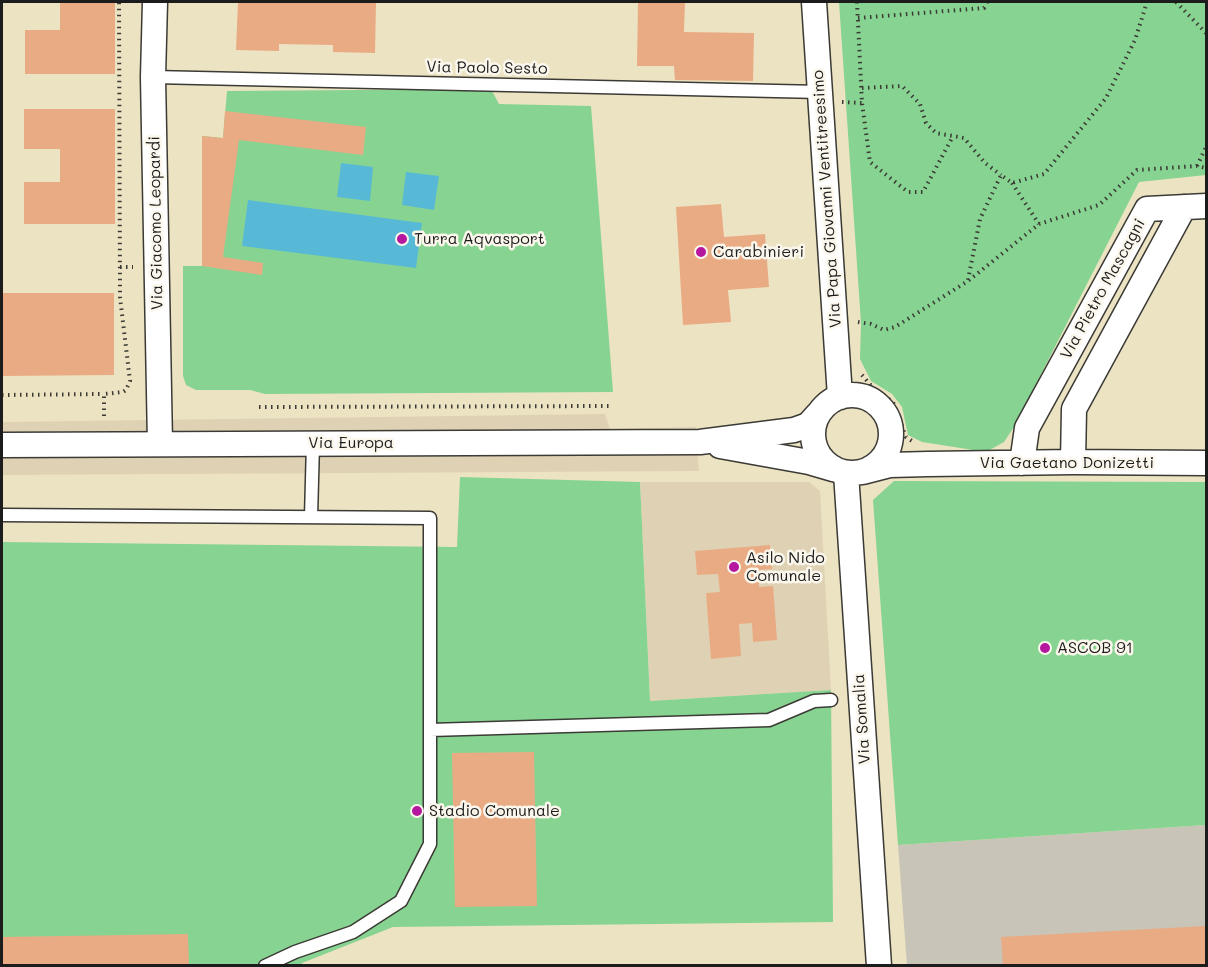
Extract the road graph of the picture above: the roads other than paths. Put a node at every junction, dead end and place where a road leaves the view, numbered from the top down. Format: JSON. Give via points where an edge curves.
{"nodes":[{"id":1,"x":155,"y":2,"type":"edge"},
{"id":2,"x":814,"y":2,"type":"edge"},
{"id":3,"x":153,"y":77,"type":"junction"},
{"id":4,"x":830,"y":92,"type":"junction"},
{"id":5,"x":1195,"y":206,"type":"edge"},
{"id":6,"x":840,"y":397,"type":"junction"},
{"id":7,"x":817,"y":415,"type":"junction"},
{"id":8,"x":890,"y":425,"type":"junction"},
{"id":9,"x":700,"y":442,"type":"junction"},
{"id":10,"x":312,"y":443,"type":"junction"},
{"id":11,"x":160,"y":444,"type":"junction"},
{"id":12,"x":2,"y":445,"type":"edge"},
{"id":13,"x":1073,"y":462,"type":"junction"},
{"id":14,"x":1022,"y":463,"type":"junction"},
{"id":15,"x":1206,"y":463,"type":"edge"},
{"id":16,"x":930,"y":464,"type":"junction"},
{"id":17,"x":847,"y":471,"type":"junction"},
{"id":18,"x":2,"y":515,"type":"edge"},
{"id":19,"x":311,"y":517,"type":"junction"},
{"id":20,"x":831,"y":700,"type":"dead end"},
{"id":21,"x":430,"y":730,"type":"junction"},
{"id":22,"x":265,"y":966,"type":"edge"},
{"id":23,"x":879,"y":966,"type":"edge"}],
"edges":[{"from":1,"to":3,"type":"street","name":"Via Giacomo Leopardi"},
{"from":2,"to":4,"type":"street","name":"Via Papa Giovanni Ventitreesimo"},
{"from":3,"to":4,"type":"lane","name":"Via Paolo Sesto"},
{"from":3,"to":11,"type":"street","name":"Via Giacomo Leopardi"},
{"from":4,"to":6,"type":"street","name":"Via Papa Giovanni Ventitreesimo"},
{"from":5,"to":13,"type":"street","name":"Via Pietro Mascagni","via":[[1074,409]]},
{"from":5,"to":14,"type":"street","name":"Via Pietro Mascagni","via":[[1147,209],[1027,428]]},
{"from":6,"to":7,"type":"street"},
{"from":6,"to":8,"type":"street","via":[[856,395],[871,399]]},
{"from":7,"to":9,"type":"street","name":"Via Europa","via":[[808,425],[794,430]]},
{"from":7,"to":17,"type":"street","via":[[813,432],[820,458]]},
{"from":8,"to":16,"type":"street","via":[[905,451]]},
{"from":8,"to":17,"type":"street","via":[[890,442],[875,466]]},
{"from":9,"to":10,"type":"street","name":"Via Europa"},
{"from":9,"to":17,"type":"street","name":"Via Europa"},
{"from":10,"to":11,"type":"street","name":"Via Europa"},
{"from":10,"to":19,"type":"lane"},
{"from":11,"to":12,"type":"street","name":"Via Europa"},
{"from":13,"to":14,"type":"street","name":"Via Gaetano Donizetti"},
{"from":13,"to":15,"type":"street","name":"Via Gaetano Donizetti"},
{"from":14,"to":16,"type":"street","name":"Via Gaetano Donizetti"},
{"from":16,"to":17,"type":"street","name":"Via Gaetano Donizetti"},
{"from":17,"to":23,"type":"street","name":"Via Somalia"},
{"from":18,"to":19,"type":"lane"},
{"from":19,"to":21,"type":"lane","via":[[430,518]]},
{"from":20,"to":21,"type":"lane","via":[[814,701],[769,720]]},
{"from":21,"to":22,"type":"lane","via":[[430,844],[401,901],[353,932]]}]}
